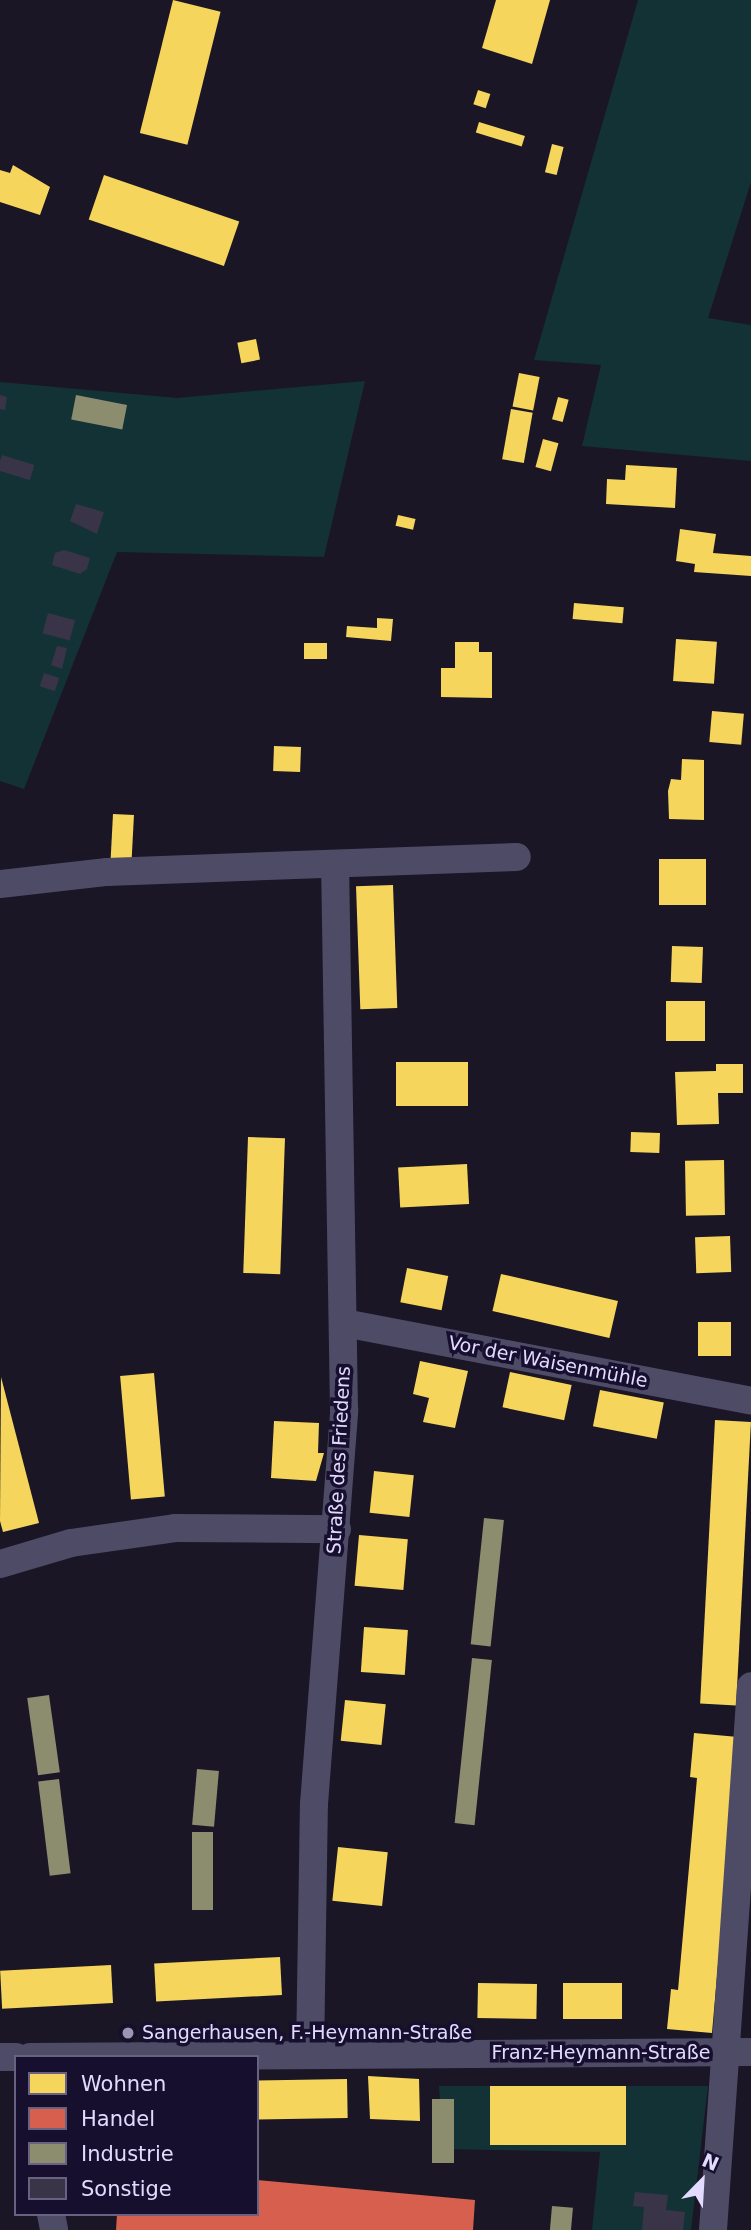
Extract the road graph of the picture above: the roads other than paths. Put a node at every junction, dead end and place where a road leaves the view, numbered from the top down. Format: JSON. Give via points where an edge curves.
{"nodes":[{"id":1,"x":517,"y":857,"type":"dead end"},
{"id":2,"x":335,"y":864,"type":"junction"},
{"id":3,"x":0,"y":884,"type":"edge"},
{"id":4,"x":344,"y":1323,"type":"junction"},
{"id":5,"x":751,"y":1401,"type":"edge"},
{"id":6,"x":337,"y":1529,"type":"junction"},
{"id":7,"x":0,"y":1564,"type":"edge"},
{"id":8,"x":751,"y":1686,"type":"edge"},
{"id":9,"x":744,"y":2053,"type":"edge"},
{"id":10,"x":259,"y":2055,"type":"edge"},
{"id":11,"x":310,"y":2055,"type":"junction"},
{"id":12,"x":713,"y":2230,"type":"edge"}],
"edges":[{"from":1,"to":2,"type":"street"},
{"from":2,"to":3,"type":"street","via":[[46,876]]},
{"from":2,"to":4,"type":"street","name":"Straße des Friedens"},
{"from":4,"to":5,"type":"street","name":"Vor der Waisenmühle"},
{"from":4,"to":6,"type":"street","name":"Straße des Friedens"},
{"from":6,"to":7,"type":"street","via":[[175,1528],[71,1543]]},
{"from":6,"to":11,"type":"street","name":"Straße des Friedens","via":[[314,1804]]},
{"from":8,"to":9,"type":"street"},
{"from":9,"to":11,"type":"street","name":"Franz-Heymann-Straße"},
{"from":9,"to":12,"type":"street"},
{"from":10,"to":11,"type":"street","name":"Franz-Heymann-Straße"}]}
